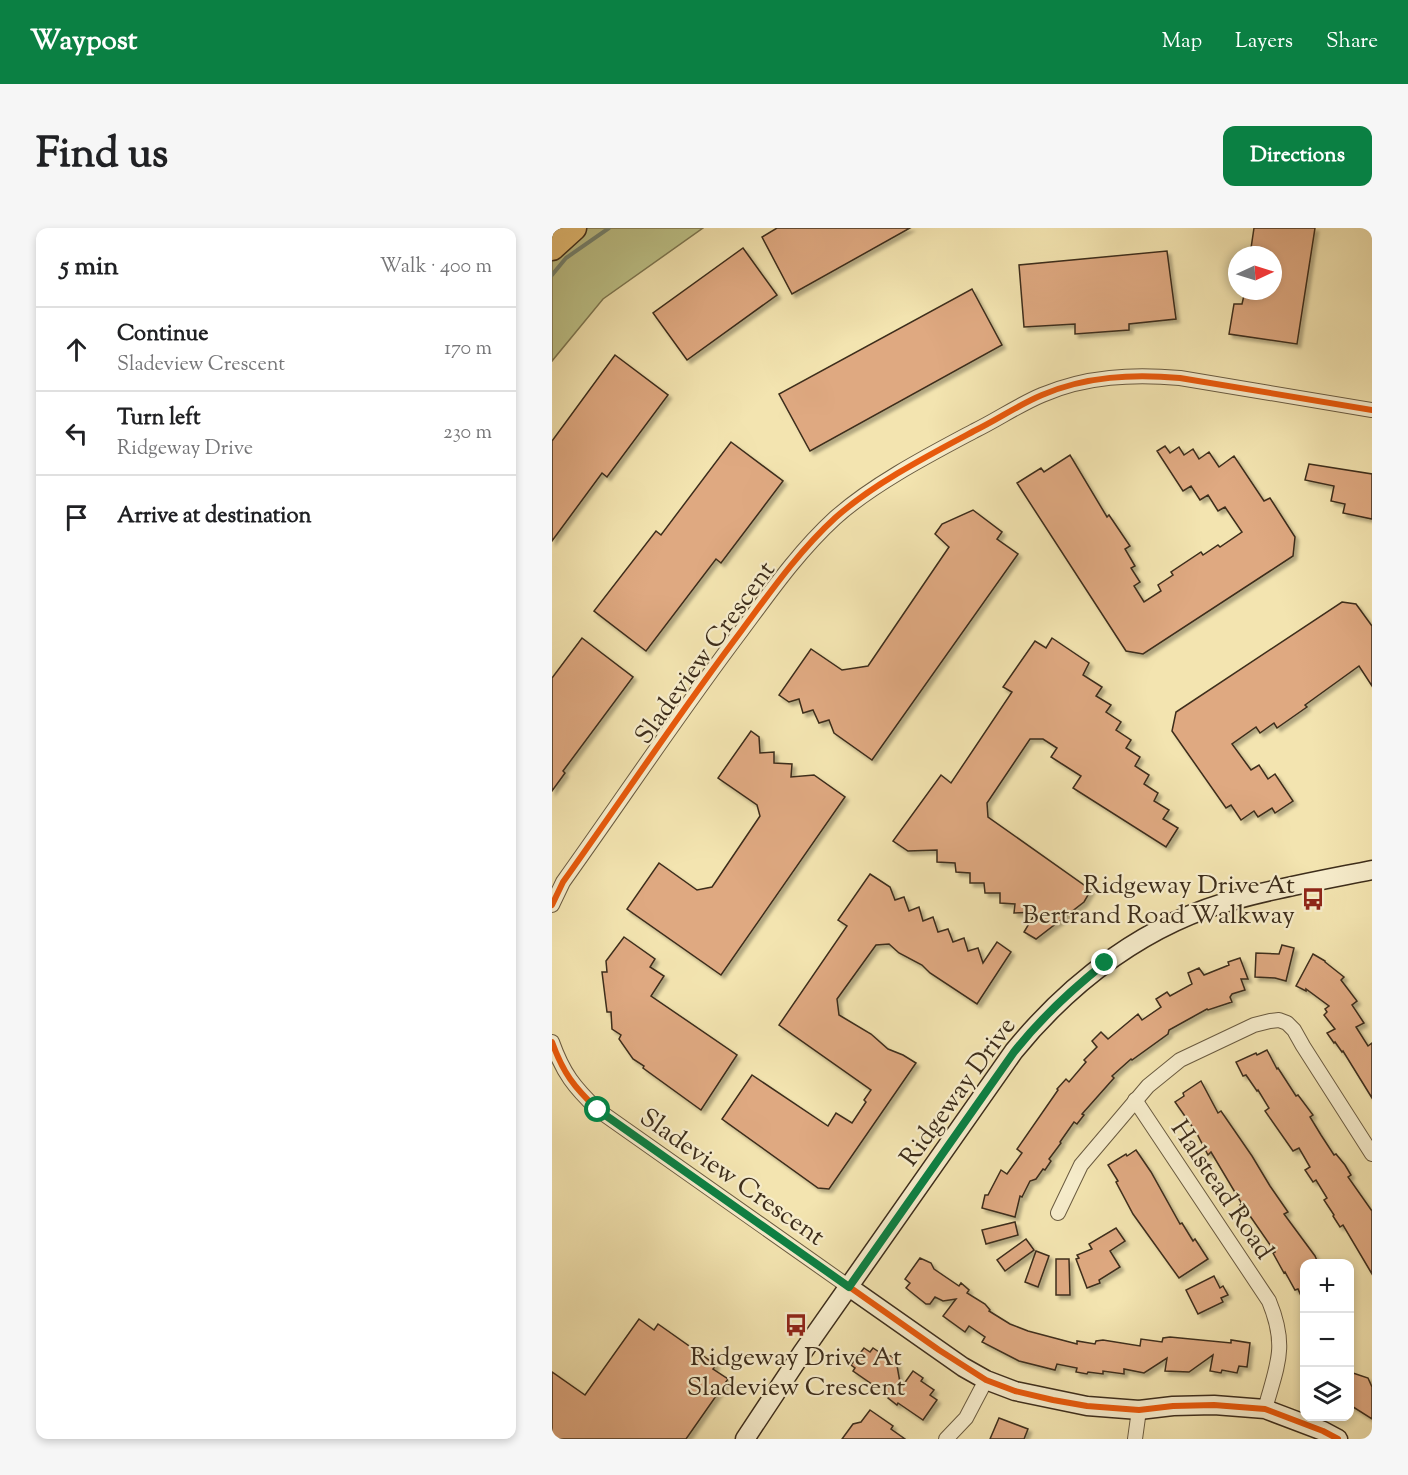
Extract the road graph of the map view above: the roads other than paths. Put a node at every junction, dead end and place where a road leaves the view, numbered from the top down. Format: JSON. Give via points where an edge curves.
{"nodes":[{"id":1,"x":574,"y":228,"type":"edge"},
{"id":2,"x":552,"y":248,"type":"edge"},
{"id":3,"x":1372,"y":410,"type":"edge"},
{"id":4,"x":1372,"y":870,"type":"edge"},
{"id":5,"x":552,"y":905,"type":"edge"},
{"id":6,"x":552,"y":1042,"type":"edge"},
{"id":7,"x":1135,"y":1100,"type":"junction"},
{"id":8,"x":1372,"y":1154,"type":"edge"},
{"id":9,"x":1058,"y":1213,"type":"dead end"},
{"id":10,"x":849,"y":1287,"type":"junction"},
{"id":11,"x":986,"y":1380,"type":"junction"},
{"id":12,"x":1265,"y":1409,"type":"junction"},
{"id":13,"x":1139,"y":1410,"type":"junction"},
{"id":14,"x":745,"y":1439,"type":"edge"},
{"id":15,"x":946,"y":1439,"type":"edge"},
{"id":16,"x":1136,"y":1439,"type":"edge"},
{"id":17,"x":1338,"y":1439,"type":"edge"}],
"edges":[{"from":1,"to":2,"type":"highway"},
{"from":3,"to":5,"type":"street","name":"Sladeview Crescent","via":[[1180,378],[1108,378],[1070,384],[1033,399],[879,486],[834,519],[793,563],[692,697],[563,882]]},
{"from":4,"to":10,"type":"street","name":"Ridgeway Drive","via":[[1236,899],[1202,911],[1143,939],[1080,982],[1038,1022],[1014,1052]]},
{"from":6,"to":10,"type":"street","name":"Sladeview Crescent","via":[[565,1074],[598,1110]]},
{"from":7,"to":8,"type":"street","via":[[1179,1060],[1254,1025],[1279,1020],[1294,1030]]},
{"from":7,"to":9,"type":"street","via":[[1081,1165]]},
{"from":7,"to":12,"type":"street","name":"Halstead Road","via":[[1269,1301],[1281,1342]]},
{"from":10,"to":11,"type":"street"},
{"from":10,"to":14,"type":"street","name":"Ridgeway Drive"},
{"from":11,"to":13,"type":"street","via":[[1053,1400]]},
{"from":11,"to":15,"type":"street","via":[[966,1418]]},
{"from":12,"to":13,"type":"street","via":[[1214,1404]]},
{"from":12,"to":17,"type":"street"},
{"from":13,"to":16,"type":"street"}]}
